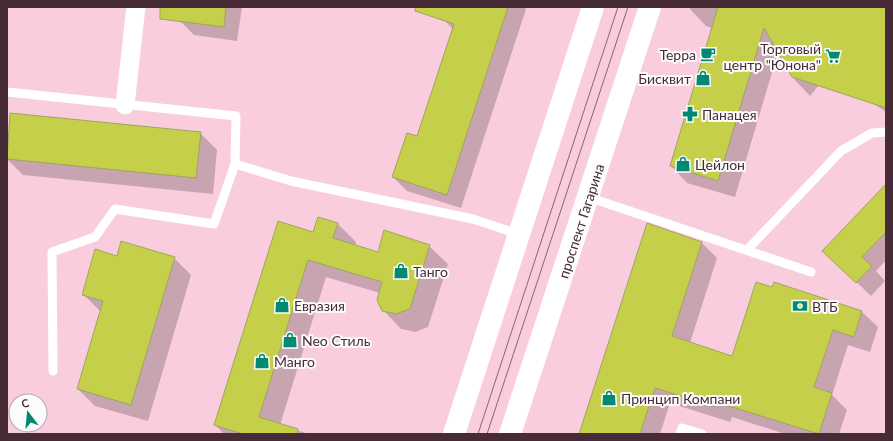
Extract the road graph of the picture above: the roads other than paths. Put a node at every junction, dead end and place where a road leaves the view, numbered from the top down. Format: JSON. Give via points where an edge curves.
{"nodes":[{"id":1,"x":136,"y":7,"type":"edge"},
{"id":2,"x":593,"y":7,"type":"edge"},
{"id":3,"x":650,"y":7,"type":"edge"},
{"id":4,"x":7,"y":92,"type":"edge"},
{"id":5,"x":125,"y":105,"type":"junction"},
{"id":6,"x":886,"y":132,"type":"edge"},
{"id":7,"x":235,"y":164,"type":"junction"},
{"id":8,"x":588,"y":197,"type":"junction"},
{"id":9,"x":518,"y":234,"type":"junction"},
{"id":10,"x":747,"y":250,"type":"junction"},
{"id":11,"x":811,"y":272,"type":"dead end"},
{"id":12,"x":53,"y":371,"type":"dead end"},
{"id":13,"x":454,"y":434,"type":"edge"},
{"id":14,"x":510,"y":434,"type":"edge"},
{"id":15,"x":680,"y":434,"type":"edge"},
{"id":16,"x":702,"y":434,"type":"edge"}],
"edges":[{"from":1,"to":5,"type":"street"},
{"from":2,"to":9,"type":"main road"},
{"from":3,"to":8,"type":"main road","name":"проспект Гагарина"},
{"from":4,"to":5,"type":"lane"},
{"from":5,"to":7,"type":"lane","via":[[236,116]]},
{"from":6,"to":10,"type":"lane","via":[[872,133],[841,151]]},
{"from":7,"to":9,"type":"lane","via":[[290,181],[473,219]]},
{"from":7,"to":12,"type":"lane","via":[[214,224],[115,209],[95,237],[52,252]]},
{"from":8,"to":10,"type":"lane"},
{"from":8,"to":14,"type":"main road","name":"проспект Гагарина"},
{"from":9,"to":13,"type":"main road"},
{"from":10,"to":11,"type":"lane"},
{"from":15,"to":16,"type":"lane","via":[[682,428]]}]}
